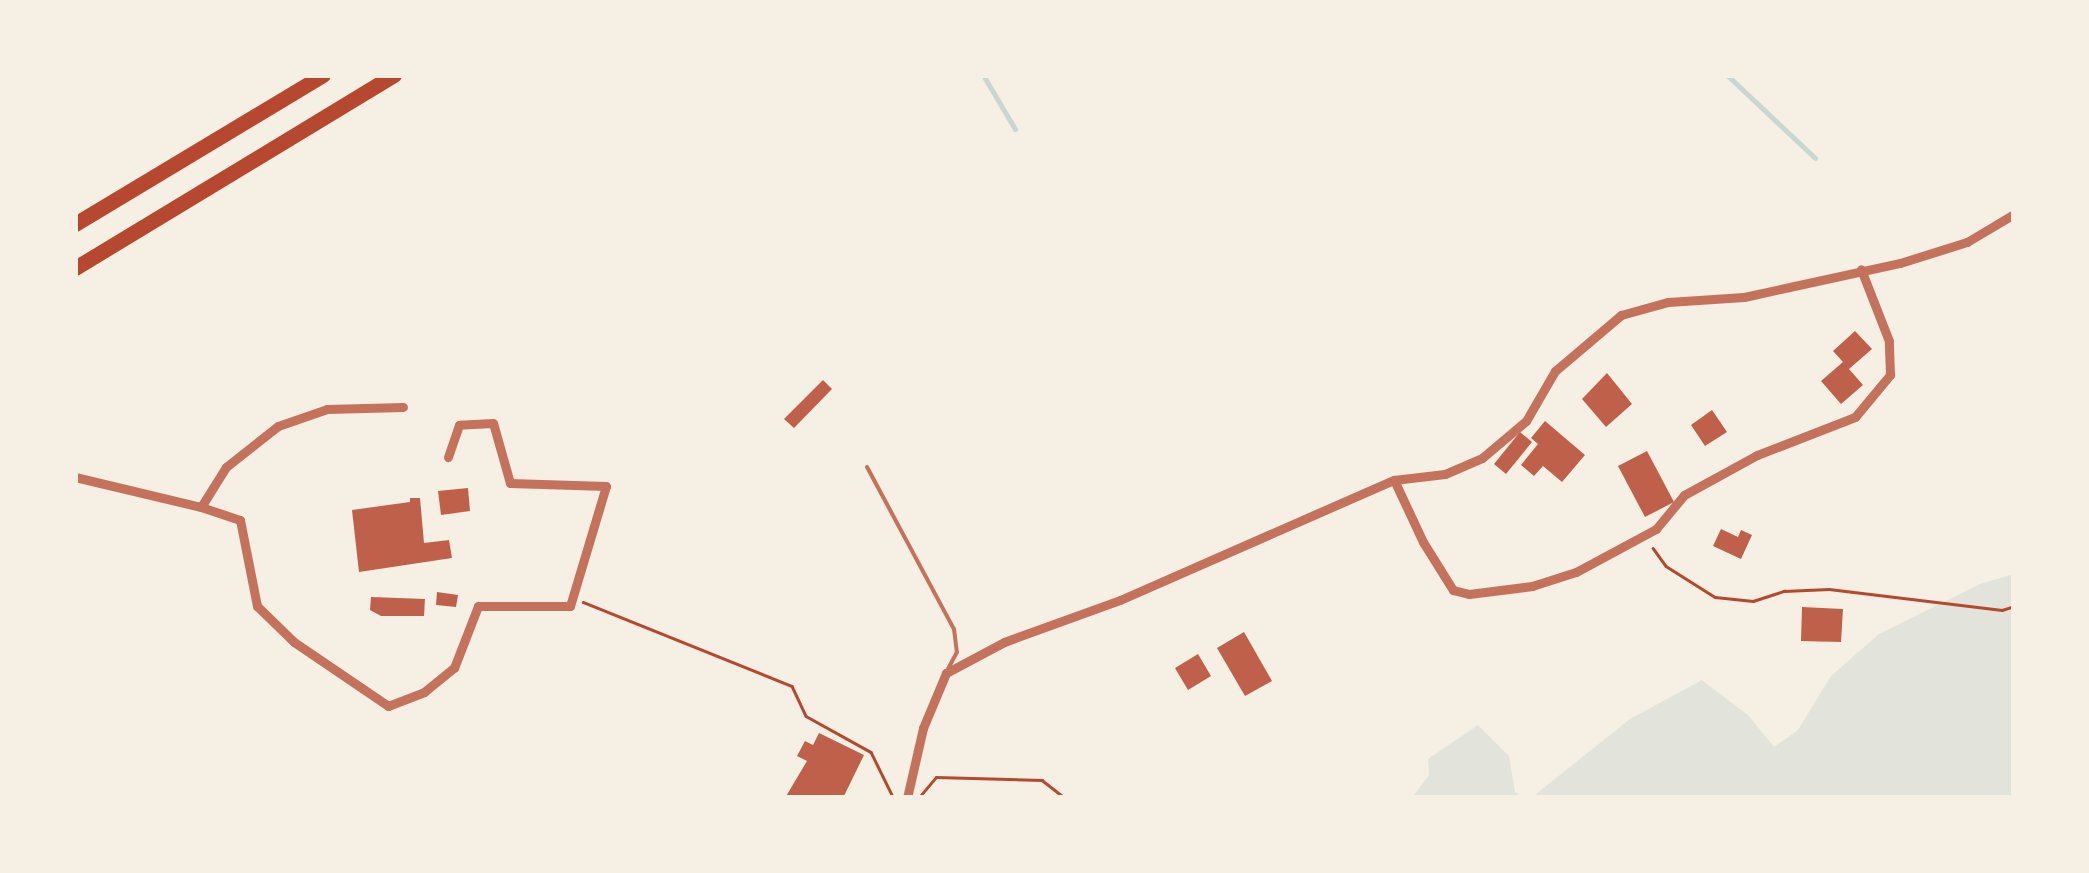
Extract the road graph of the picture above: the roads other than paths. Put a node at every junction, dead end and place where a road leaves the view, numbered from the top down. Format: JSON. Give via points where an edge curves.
{"nodes":[{"id":1,"x":323,"y":75,"type":"edge"},
{"id":2,"x":394,"y":75,"type":"edge"},
{"id":3,"x":2014,"y":214,"type":"edge"},
{"id":4,"x":75,"y":224,"type":"edge"},
{"id":5,"x":75,"y":268,"type":"edge"},
{"id":6,"x":1861,"y":269,"type":"junction"},
{"id":7,"x":402,"y":407,"type":"dead end"},
{"id":8,"x":448,"y":458,"type":"dead end"},
{"id":9,"x":867,"y":467,"type":"dead end"},
{"id":10,"x":75,"y":477,"type":"edge"},
{"id":11,"x":1394,"y":480,"type":"junction"},
{"id":12,"x":201,"y":507,"type":"junction"},
{"id":13,"x":946,"y":673,"type":"junction"},
{"id":14,"x":906,"y":798,"type":"edge"}],
"edges":[{"from":1,"to":4,"type":"highway"},
{"from":2,"to":5,"type":"highway"},
{"from":3,"to":6,"type":"street","via":[[1968,242]]},
{"from":6,"to":11,"type":"street","via":[[1744,297],[1668,302],[1621,314],[1555,371],[1526,421],[1482,458],[1445,474]]},
{"from":6,"to":11,"type":"street","via":[[1889,341],[1890,375],[1854,416],[1757,455],[1684,495],[1656,529],[1576,572],[1532,586],[1453,590]]},
{"from":7,"to":12,"type":"street","via":[[327,409],[278,426],[226,466]]},
{"from":8,"to":12,"type":"street","via":[[459,425],[493,423],[510,483],[606,486],[570,606],[478,606],[454,668],[424,692],[388,706],[294,642],[257,606],[240,520]]},
{"from":9,"to":13,"type":"lane","via":[[954,629],[957,652]]},
{"from":10,"to":12,"type":"street"},
{"from":11,"to":13,"type":"street","via":[[1120,600],[1004,642]]},
{"from":13,"to":14,"type":"street","via":[[923,728]]}]}
